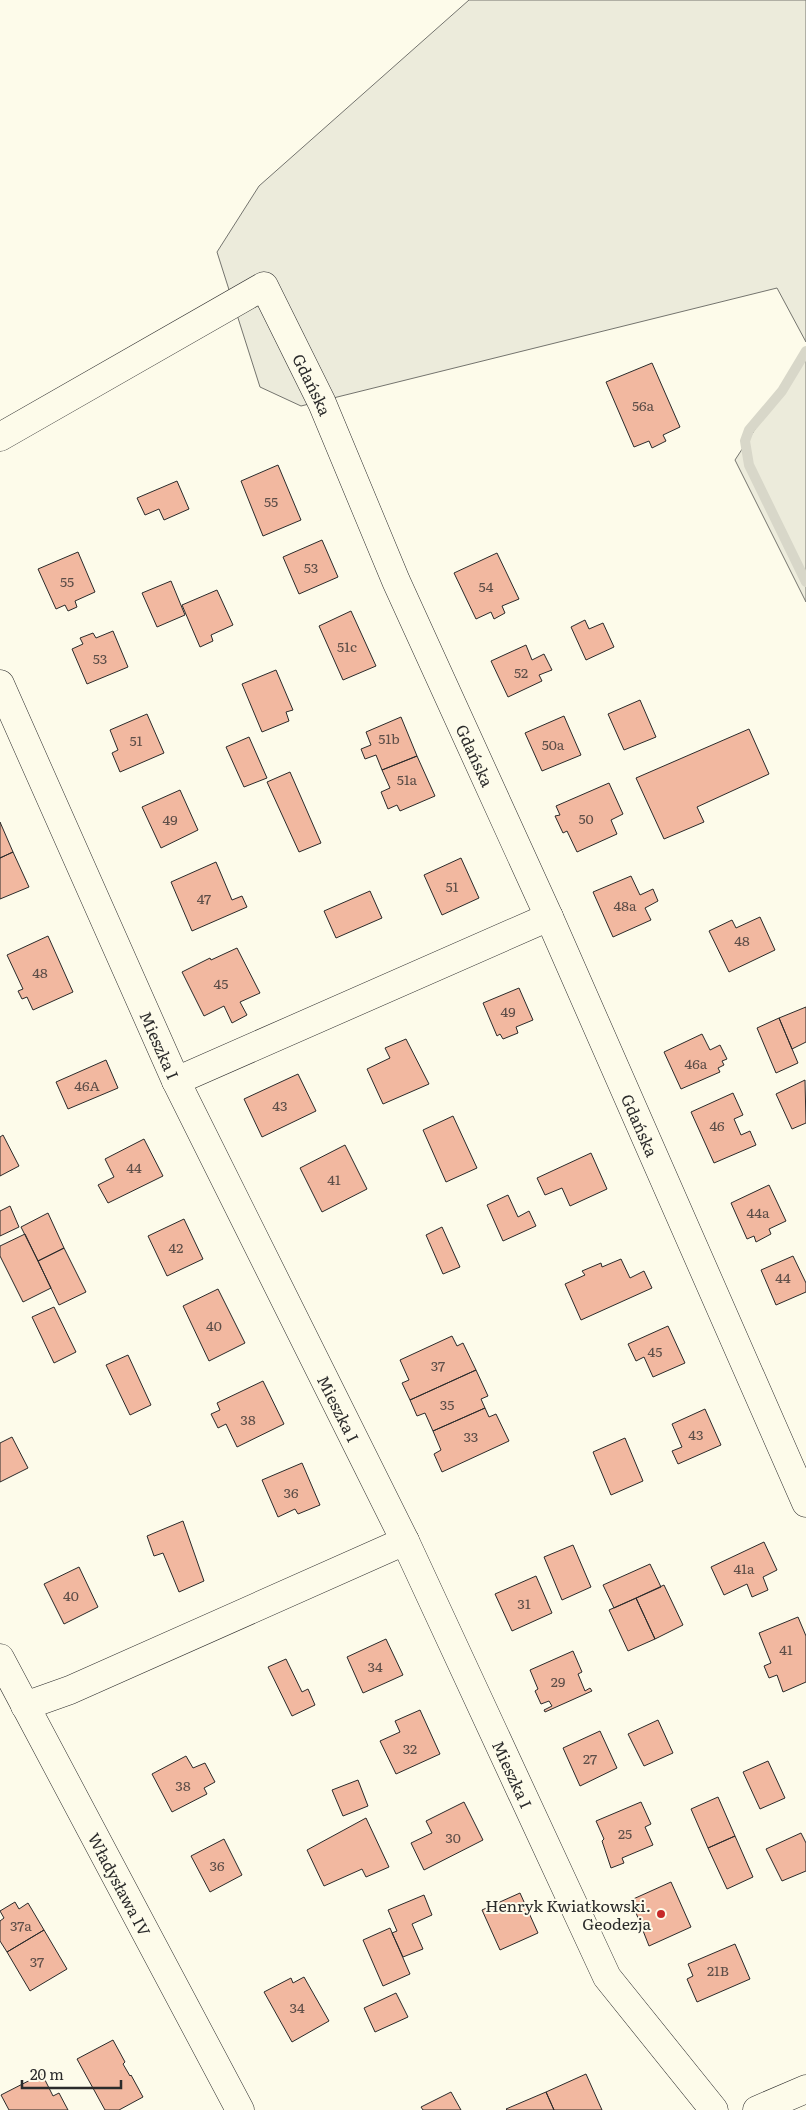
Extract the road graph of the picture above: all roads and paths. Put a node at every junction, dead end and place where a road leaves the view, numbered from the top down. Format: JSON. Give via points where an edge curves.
{"nodes":[{"id":1,"x":0,"y":437,"type":"edge"},
{"id":2,"x":0,"y":684,"type":"edge"},
{"id":3,"x":549,"y":917,"type":"junction"},
{"id":4,"x":176,"y":1081,"type":"junction"},
{"id":5,"x":806,"y":1503,"type":"edge"},
{"id":6,"x":405,"y":1541,"type":"junction"},
{"id":7,"x":0,"y":1658,"type":"edge"},
{"id":8,"x":25,"y":1706,"type":"junction"},
{"id":9,"x":806,"y":2089,"type":"edge"},
{"id":10,"x":240,"y":2110,"type":"edge"},
{"id":11,"x":714,"y":2110,"type":"edge"},
{"id":12,"x":757,"y":2110,"type":"edge"}],
"edges":[{"from":1,"to":3,"type":"street","name":"Gdańska","via":[[264,286],[322,403],[396,581]]},
{"from":2,"to":4,"type":"street","name":"Mieszka I"},
{"from":3,"to":4,"type":"street"},
{"from":3,"to":5,"type":"street","name":"Gdańska"},
{"from":4,"to":6,"type":"street","name":"Mieszka I"},
{"from":6,"to":8,"type":"street","via":[[70,1690]]},
{"from":6,"to":11,"type":"street","name":"Mieszka I","via":[[607,1977]]},
{"from":7,"to":8,"type":"street","name":"Władysława IV"},
{"from":8,"to":10,"type":"street","name":"Władysława IV"},
{"from":9,"to":12,"type":"street"}]}
